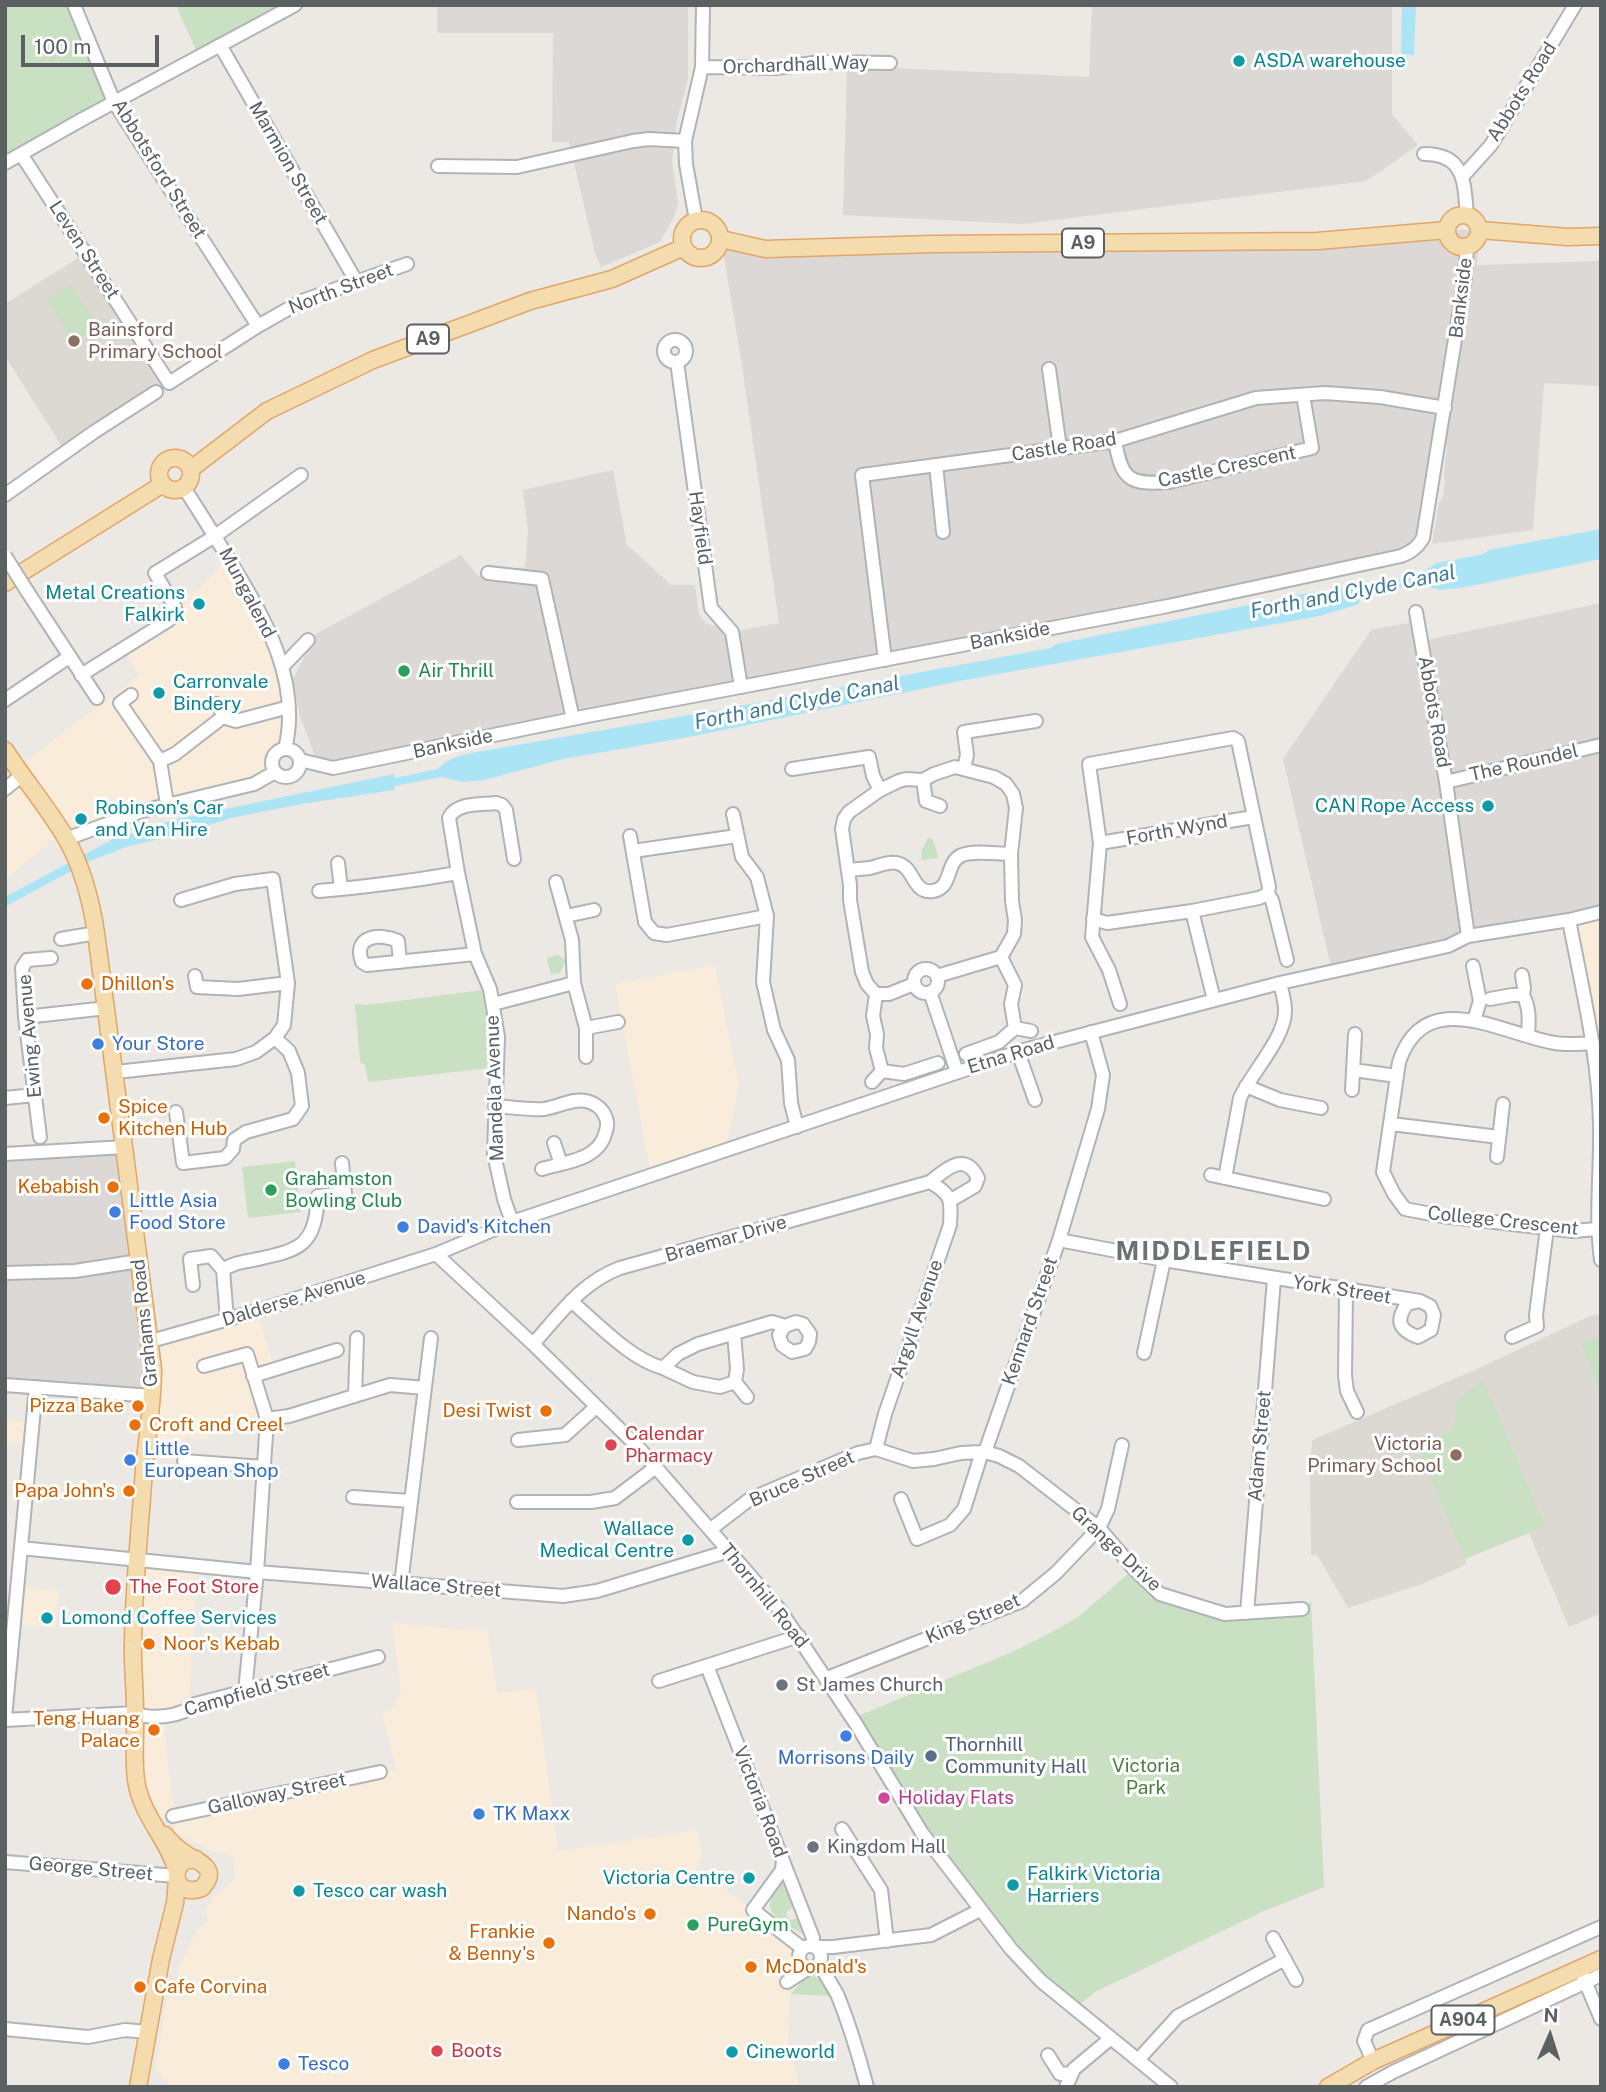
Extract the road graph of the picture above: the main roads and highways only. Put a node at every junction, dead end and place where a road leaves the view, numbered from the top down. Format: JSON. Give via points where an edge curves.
{"nodes":[{"id":1,"x":1447,"y":230,"type":"junction"},
{"id":2,"x":1480,"y":230,"type":"junction"},
{"id":3,"x":1601,"y":236,"type":"edge"},
{"id":4,"x":721,"y":239,"type":"junction"},
{"id":5,"x":684,"y":247,"type":"junction"},
{"id":6,"x":191,"y":469,"type":"junction"},
{"id":7,"x":163,"y":484,"type":"junction"},
{"id":8,"x":5,"y":583,"type":"edge"},
{"id":9,"x":5,"y":750,"type":"edge"},
{"id":10,"x":152,"y":1820,"type":"junction"},
{"id":11,"x":196,"y":1859,"type":"junction"},
{"id":12,"x":177,"y":1876,"type":"junction"},
{"id":13,"x":198,"y":1890,"type":"junction"},
{"id":14,"x":168,"y":1934,"type":"junction"},
{"id":15,"x":1601,"y":1959,"type":"edge"},
{"id":16,"x":138,"y":2087,"type":"edge"},
{"id":17,"x":1328,"y":2087,"type":"edge"}],
"edges":[{"from":1,"to":2,"type":"main road","via":[[1456,216],[1467,215]]},
{"from":1,"to":2,"type":"main road","via":[[1455,245],[1467,247],[1477,240]]},
{"from":1,"to":4,"type":"main road","number":"A9","via":[[1317,241],[765,249]]},
{"from":2,"to":3,"type":"main road"},
{"from":4,"to":5,"type":"main road","via":[[715,253],[702,258]]},
{"from":4,"to":5,"type":"main road","number":"A9","via":[[716,226],[696,220],[683,231]]},
{"from":5,"to":6,"type":"main road","number":"A9","via":[[612,279],[530,301],[373,360],[267,411]]},
{"from":6,"to":7,"type":"main road","via":[[191,480],[184,488],[173,490]]},
{"from":6,"to":7,"type":"main road","via":[[184,460],[168,460],[160,468]]},
{"from":7,"to":8,"type":"main road"},
{"from":9,"to":10,"type":"main road","name":"Grahams Road","via":[[78,863],[90,898],[116,1072],[151,1341],[153,1396],[133,1643],[137,1782]]},
{"from":10,"to":11,"type":"main road","name":"Grahams Road","via":[[172,1844]]},
{"from":10,"to":12,"type":"main road","name":"Grahams Road"},
{"from":11,"to":12,"type":"main road","via":[[184,1861]]},
{"from":11,"to":13,"type":"main road","via":[[205,1864],[208,1874]]},
{"from":12,"to":13,"type":"main road","via":[[187,1890]]},
{"from":12,"to":14,"type":"main road"},
{"from":13,"to":14,"type":"main road"},
{"from":14,"to":16,"type":"main road"},
{"from":15,"to":17,"type":"main road","number":"A904","via":[[1583,1975],[1373,2061]]}]}
